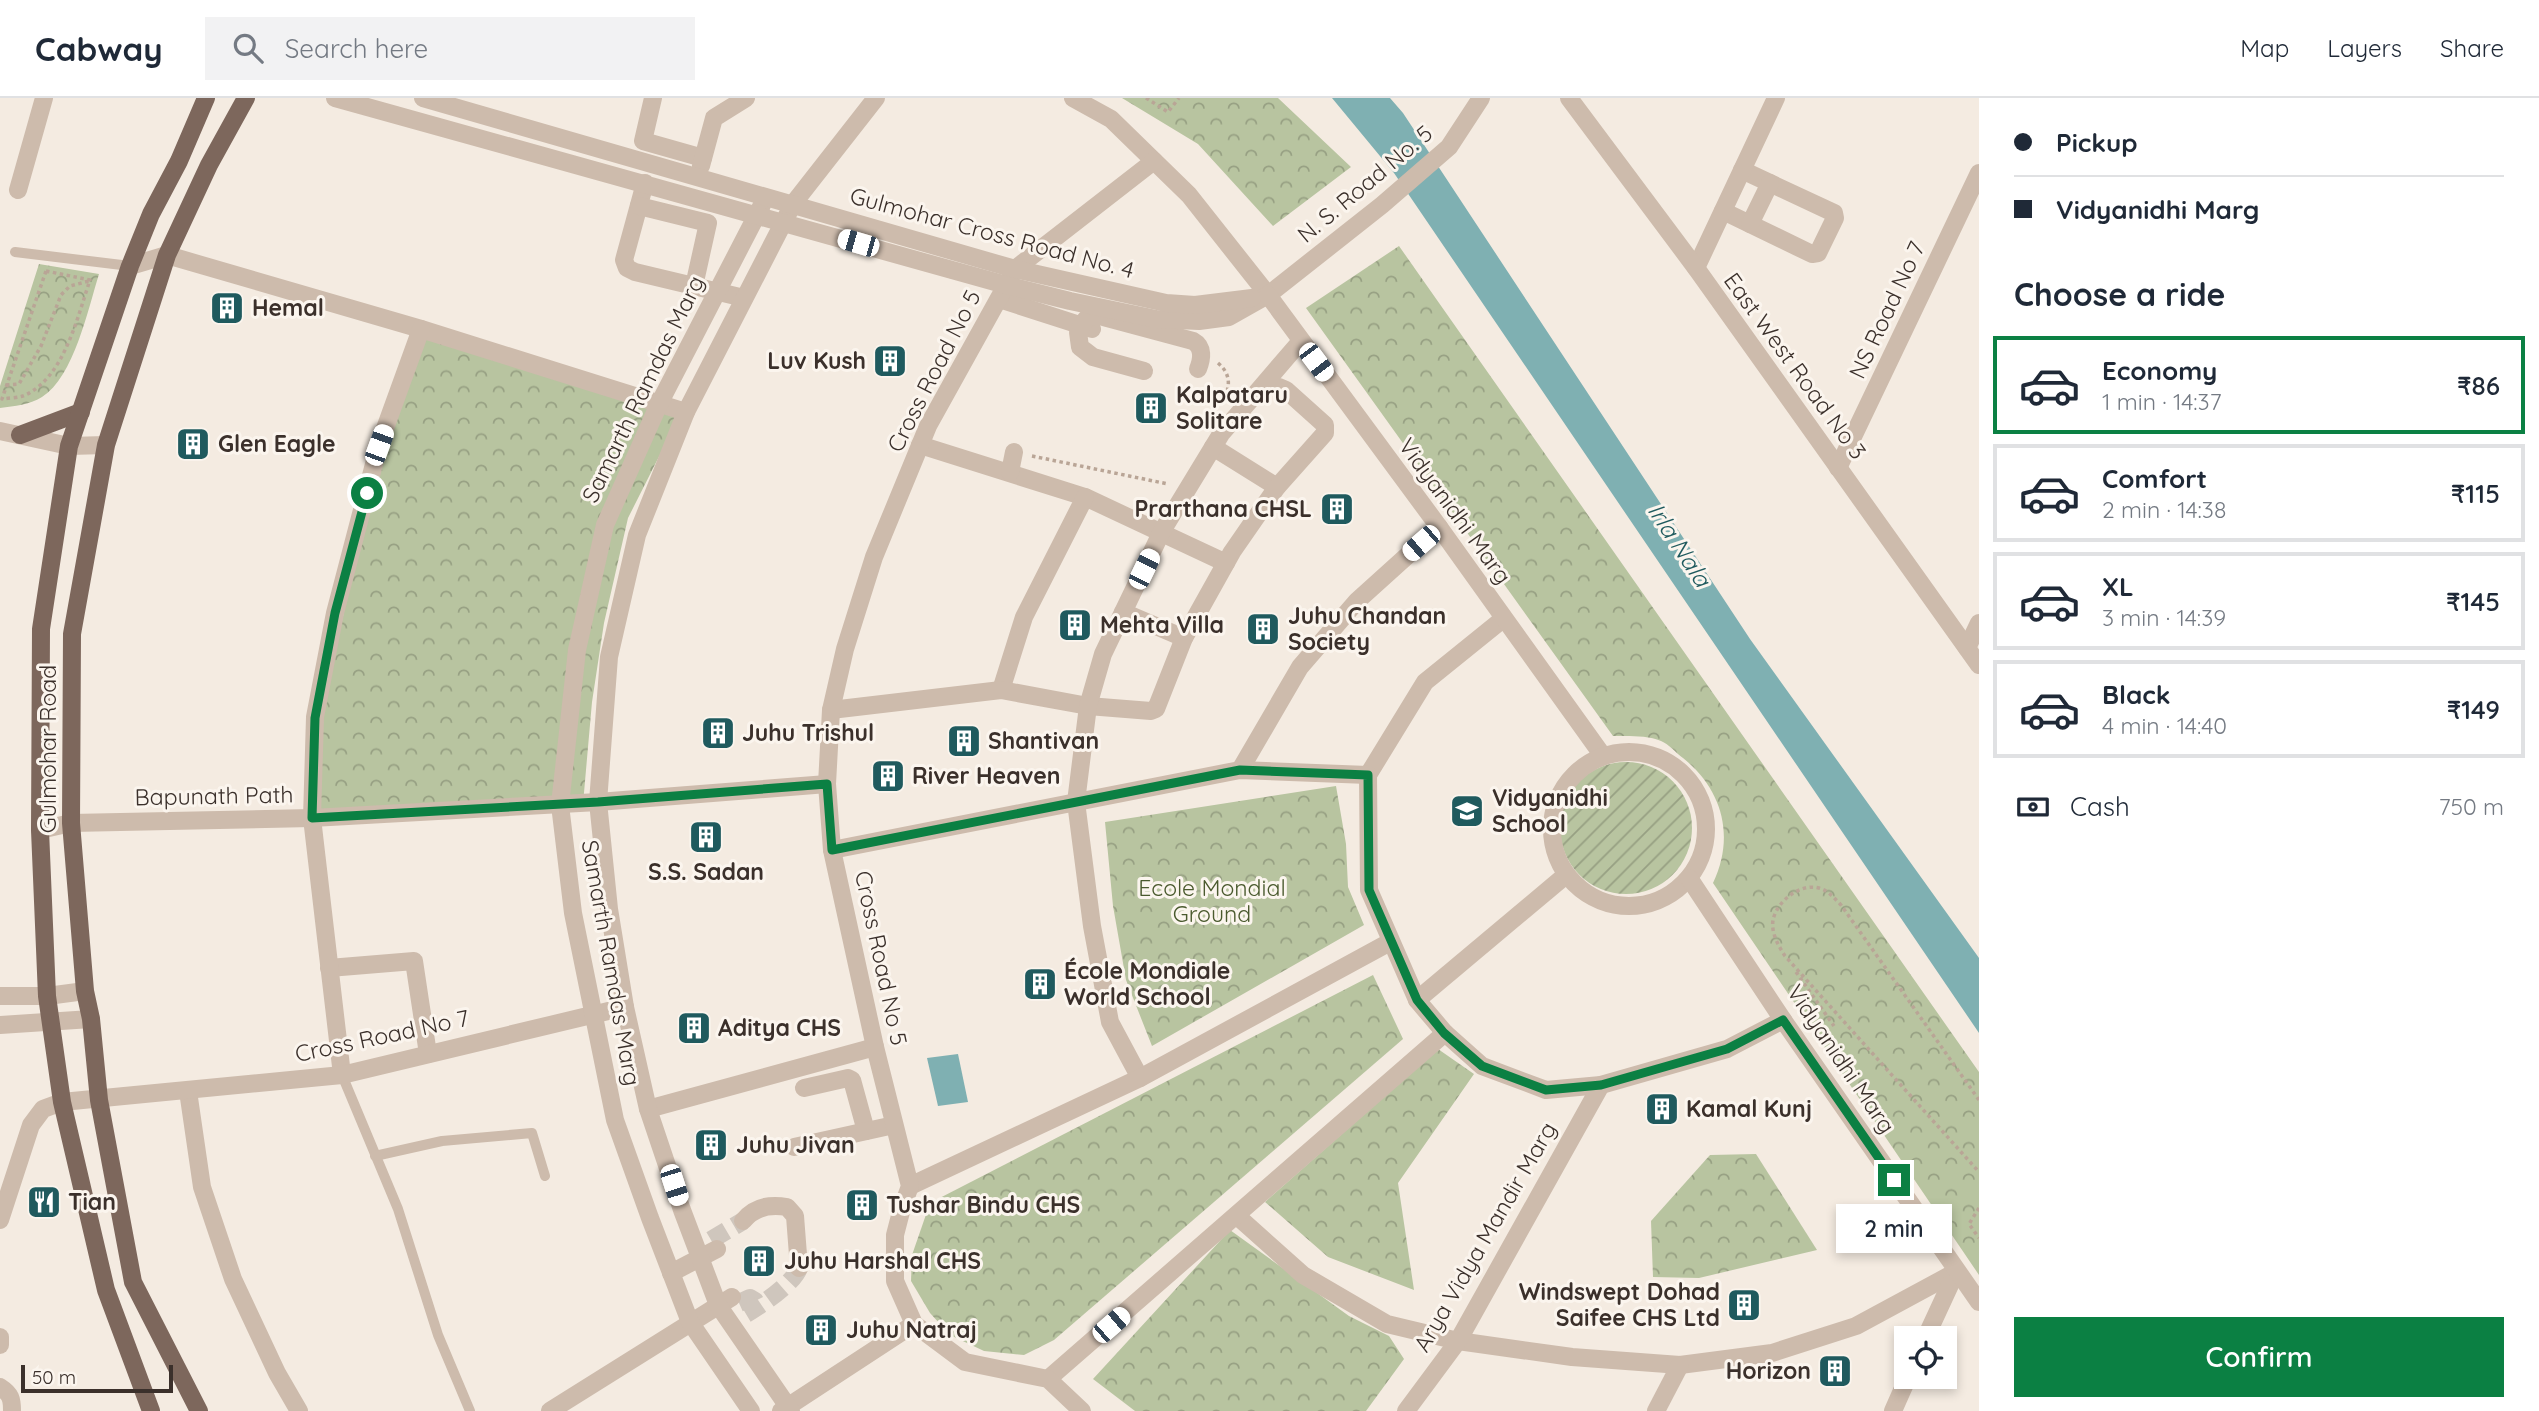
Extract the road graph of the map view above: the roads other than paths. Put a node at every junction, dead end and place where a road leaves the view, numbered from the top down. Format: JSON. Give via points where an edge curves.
{"nodes":[{"id":1,"x":44,"y":98,"type":"edge"},
{"id":2,"x":206,"y":98,"type":"edge"},
{"id":3,"x":246,"y":98,"type":"edge"},
{"id":4,"x":335,"y":98,"type":"edge"},
{"id":5,"x":423,"y":98,"type":"edge"},
{"id":6,"x":653,"y":98,"type":"edge"},
{"id":7,"x":746,"y":98,"type":"edge"},
{"id":8,"x":876,"y":98,"type":"edge"},
{"id":9,"x":1073,"y":98,"type":"edge"},
{"id":10,"x":1481,"y":98,"type":"edge"},
{"id":11,"x":1569,"y":98,"type":"edge"},
{"id":12,"x":1776,"y":98,"type":"edge"},
{"id":13,"x":703,"y":158,"type":"junction"},
{"id":14,"x":1154,"y":160,"type":"junction"},
{"id":15,"x":1742,"y":170,"type":"junction"},
{"id":16,"x":1979,"y":173,"type":"edge"},
{"id":17,"x":699,"y":177,"type":"junction"},
{"id":18,"x":645,"y":183,"type":"junction"},
{"id":19,"x":1770,"y":183,"type":"junction"},
{"id":20,"x":18,"y":190,"type":"dead end"},
{"id":21,"x":767,"y":196,"type":"junction"},
{"id":22,"x":793,"y":204,"type":"junction"},
{"id":23,"x":639,"y":206,"type":"junction"},
{"id":24,"x":1723,"y":211,"type":"junction"},
{"id":25,"x":757,"y":214,"type":"junction"},
{"id":26,"x":784,"y":222,"type":"junction"},
{"id":27,"x":1750,"y":224,"type":"junction"},
{"id":28,"x":15,"y":252,"type":"dead end"},
{"id":29,"x":167,"y":255,"type":"junction"},
{"id":30,"x":130,"y":266,"type":"junction"},
{"id":31,"x":1696,"y":268,"type":"junction"},
{"id":32,"x":1007,"y":284,"type":"junction"},
{"id":33,"x":694,"y":286,"type":"junction"},
{"id":34,"x":717,"y":291,"type":"junction"},
{"id":35,"x":1268,"y":295,"type":"junction"},
{"id":36,"x":744,"y":298,"type":"junction"},
{"id":37,"x":1199,"y":321,"type":"junction"},
{"id":38,"x":1086,"y":328,"type":"junction"},
{"id":39,"x":421,"y":329,"type":"junction"},
{"id":40,"x":1300,"y":342,"type":"junction"},
{"id":41,"x":1144,"y":371,"type":"dead end"},
{"id":42,"x":1279,"y":387,"type":"dead end"},
{"id":43,"x":659,"y":404,"type":"junction"},
{"id":44,"x":81,"y":412,"type":"junction"},
{"id":45,"x":686,"y":412,"type":"junction"},
{"id":46,"x":0,"y":431,"type":"edge"},
{"id":47,"x":20,"y":435,"type":"junction"},
{"id":48,"x":106,"y":445,"type":"junction"},
{"id":49,"x":920,"y":445,"type":"junction"},
{"id":50,"x":69,"y":446,"type":"junction"},
{"id":51,"x":1014,"y":452,"type":"road end"},
{"id":52,"x":1203,"y":455,"type":"junction"},
{"id":53,"x":1838,"y":468,"type":"junction"},
{"id":54,"x":1010,"y":472,"type":"junction"},
{"id":55,"x":1275,"y":490,"type":"junction"},
{"id":56,"x":1085,"y":496,"type":"junction"},
{"id":57,"x":1439,"y":527,"type":"junction"},
{"id":58,"x":1163,"y":531,"type":"junction"},
{"id":59,"x":1226,"y":563,"type":"junction"},
{"id":60,"x":1123,"y":612,"type":"junction"},
{"id":61,"x":1503,"y":619,"type":"junction"},
{"id":62,"x":1979,"y":623,"type":"edge"},
{"id":63,"x":1184,"y":638,"type":"junction"},
{"id":64,"x":1967,"y":648,"type":"junction"},
{"id":65,"x":1979,"y":665,"type":"edge"},
{"id":66,"x":1001,"y":690,"type":"junction"},
{"id":67,"x":1088,"y":706,"type":"junction"},
{"id":68,"x":831,"y":710,"type":"junction"},
{"id":69,"x":1603,"y":756,"type":"junction"},
{"id":70,"x":1240,"y":770,"type":"junction"},
{"id":71,"x":1368,"y":775,"type":"junction"},
{"id":72,"x":827,"y":784,"type":"junction"},
{"id":73,"x":598,"y":802,"type":"junction"},
{"id":74,"x":1076,"y":802,"type":"junction"},
{"id":75,"x":560,"y":805,"type":"junction"},
{"id":76,"x":312,"y":818,"type":"junction"},
{"id":77,"x":71,"y":823,"type":"junction"},
{"id":78,"x":40,"y":830,"type":"junction"},
{"id":79,"x":832,"y":850,"type":"junction"},
{"id":80,"x":1566,"y":875,"type":"junction"},
{"id":81,"x":1689,"y":878,"type":"junction"},
{"id":82,"x":1390,"y":942,"type":"junction"},
{"id":83,"x":329,"y":968,"type":"junction"},
{"id":84,"x":85,"y":992,"type":"junction"},
{"id":85,"x":0,"y":996,"type":"edge"},
{"id":86,"x":47,"y":996,"type":"junction"},
{"id":87,"x":1417,"y":1000,"type":"junction"},
{"id":88,"x":625,"y":1007,"type":"junction"},
{"id":89,"x":592,"y":1014,"type":"junction"},
{"id":90,"x":91,"y":1019,"type":"junction"},
{"id":91,"x":1783,"y":1020,"type":"junction"},
{"id":92,"x":52,"y":1023,"type":"junction"},
{"id":93,"x":0,"y":1025,"type":"edge"},
{"id":94,"x":1444,"y":1033,"type":"junction"},
{"id":95,"x":875,"y":1046,"type":"junction"},
{"id":96,"x":428,"y":1054,"type":"junction"},
{"id":97,"x":342,"y":1074,"type":"junction"},
{"id":98,"x":1140,"y":1078,"type":"junction"},
{"id":99,"x":1601,"y":1085,"type":"junction"},
{"id":100,"x":804,"y":1086,"type":"dead end"},
{"id":101,"x":188,"y":1091,"type":"junction"},
{"id":102,"x":99,"y":1100,"type":"junction"},
{"id":103,"x":62,"y":1102,"type":"junction"},
{"id":104,"x":649,"y":1109,"type":"junction"},
{"id":105,"x":894,"y":1125,"type":"junction"},
{"id":106,"x":866,"y":1131,"type":"junction"},
{"id":107,"x":794,"y":1147,"type":"dead end"},
{"id":108,"x":375,"y":1156,"type":"junction"},
{"id":109,"x":545,"y":1176,"type":"dead end"},
{"id":110,"x":910,"y":1186,"type":"junction"},
{"id":111,"x":1237,"y":1216,"type":"junction"},
{"id":112,"x":0,"y":1220,"type":"edge"},
{"id":113,"x":744,"y":1225,"type":"tunnel mouth"},
{"id":114,"x":706,"y":1249,"type":"junction"},
{"id":115,"x":799,"y":1268,"type":"dead end"},
{"id":116,"x":1956,"y":1272,"type":"junction"},
{"id":117,"x":671,"y":1273,"type":"junction"},
{"id":118,"x":1979,"y":1302,"type":"edge"},
{"id":119,"x":732,"y":1309,"type":"junction"},
{"id":120,"x":690,"y":1322,"type":"junction"},
{"id":121,"x":914,"y":1324,"type":"junction"},
{"id":122,"x":1931,"y":1326,"type":"edge"},
{"id":123,"x":0,"y":1337,"type":"edge"},
{"id":124,"x":1458,"y":1341,"type":"junction"},
{"id":125,"x":0,"y":1345,"type":"edge"},
{"id":126,"x":1679,"y":1365,"type":"junction"},
{"id":127,"x":1048,"y":1379,"type":"junction"},
{"id":128,"x":0,"y":1387,"type":"edge"},
{"id":129,"x":1903,"y":1389,"type":"edge"},
{"id":130,"x":786,"y":1409,"type":"edge"},
{"id":131,"x":12,"y":1411,"type":"edge"},
{"id":132,"x":151,"y":1411,"type":"edge"},
{"id":133,"x":200,"y":1411,"type":"edge"},
{"id":134,"x":299,"y":1411,"type":"edge"},
{"id":135,"x":470,"y":1411,"type":"edge"},
{"id":136,"x":550,"y":1411,"type":"edge"},
{"id":137,"x":751,"y":1411,"type":"edge"},
{"id":138,"x":1082,"y":1411,"type":"edge"},
{"id":139,"x":1406,"y":1411,"type":"edge"},
{"id":140,"x":1656,"y":1411,"type":"edge"},
{"id":141,"x":1893,"y":1411,"type":"edge"}],
"edges":[{"from":1,"to":20,"type":"street"},
{"from":2,"to":30,"type":"main road","name":"Gulmohar Road"},
{"from":3,"to":29,"type":"main road","name":"Gulmohar Road"},
{"from":4,"to":18,"type":"street","name":"Gulmohar Cross Road No. 4"},
{"from":5,"to":17,"type":"street","name":"Gulmohar Cross Road No. 4"},
{"from":6,"to":13,"type":"street","via":[[643,141]]},
{"from":7,"to":13,"type":"street","via":[[714,118]]},
{"from":8,"to":22,"type":"street","name":"Samarth Ramdas Marg"},
{"from":9,"to":14,"type":"street","name":"Vidyanidhi Marg","via":[[1111,119]]},
{"from":10,"to":35,"type":"street","name":"N. S. Road No. 5","via":[[1449,147]]},
{"from":11,"to":31,"type":"street","name":"East West Road No 3"},
{"from":12,"to":15,"type":"street"},
{"from":13,"to":17,"type":"street"},
{"from":14,"to":32,"type":"street"},
{"from":14,"to":35,"type":"street","name":"Vidyanidhi Marg","via":[[1189,195]]},
{"from":15,"to":19,"type":"street"},
{"from":15,"to":24,"type":"street"},
{"from":16,"to":53,"type":"street","name":"NS Road No 7"},
{"from":17,"to":21,"type":"street","name":"Gulmohar Cross Road No. 4"},
{"from":18,"to":23,"type":"street"},
{"from":18,"to":25,"type":"street","name":"Gulmohar Cross Road No. 4"},
{"from":19,"to":27,"type":"street"},
{"from":19,"to":27,"type":"street","via":[[1835,218],[1815,255]]},
{"from":21,"to":22,"type":"street","name":"Gulmohar Cross Road No. 4"},
{"from":21,"to":25,"type":"street","name":"Samarth Ramdas Marg"},
{"from":22,"to":26,"type":"street","name":"Samarth Ramdas Marg"},
{"from":22,"to":32,"type":"street","name":"Gulmohar Cross Road No. 4"},
{"from":23,"to":33,"type":"street","via":[[624,264],[635,272]]},
{"from":23,"to":33,"type":"street","via":[[708,223]]},
{"from":24,"to":27,"type":"street"},
{"from":24,"to":31,"type":"street"},
{"from":25,"to":26,"type":"street","name":"Gulmohar Cross Road No. 4"},
{"from":25,"to":34,"type":"street","name":"Samarth Ramdas Marg"},
{"from":26,"to":32,"type":"street","name":"Gulmohar Cross Road No. 4"},
{"from":26,"to":36,"type":"street","name":"Samarth Ramdas Marg"},
{"from":28,"to":30,"type":"lane"},
{"from":29,"to":30,"type":"street"},
{"from":29,"to":39,"type":"street"},
{"from":29,"to":48,"type":"main road","name":"Gulmohar Road"},
{"from":30,"to":44,"type":"main road","name":"Gulmohar Road"},
{"from":31,"to":53,"type":"street","name":"East West Road No 3"},
{"from":32,"to":35,"type":"street","name":"Gulmohar Cross Road No. 4","via":[[1195,305]]},
{"from":32,"to":37,"type":"street","name":"Gulmohar Cross Road No. 4","via":[[1156,319]]},
{"from":32,"to":38,"type":"street"},
{"from":32,"to":49,"type":"street","name":"Cross Road No 5"},
{"from":33,"to":34,"type":"street"},
{"from":34,"to":36,"type":"street"},
{"from":34,"to":43,"type":"street","name":"Samarth Ramdas Marg"},
{"from":35,"to":37,"type":"street","name":"Gulmohar Cross Road No. 4","via":[[1229,317]]},
{"from":35,"to":40,"type":"street","name":"Vidyanidhi Marg"},
{"from":36,"to":45,"type":"street","name":"Samarth Ramdas Marg"},
{"from":37,"to":38,"type":"street","via":[[1203,334],[1198,351],[1097,315],[1086,319]]},
{"from":38,"to":41,"type":"street","via":[[1078,341],[1086,353]]},
{"from":39,"to":43,"type":"street"},
{"from":39,"to":76,"type":"street","via":[[379,445],[335,613],[315,718]]},
{"from":40,"to":52,"type":"street"},
{"from":40,"to":57,"type":"street","name":"Vidyanidhi Marg"},
{"from":42,"to":55,"type":"street","via":[[1326,429]]},
{"from":43,"to":45,"type":"street"},
{"from":43,"to":75,"type":"street","name":"Samarth Ramdas Marg","via":[[605,525],[577,650]]},
{"from":44,"to":47,"type":"main road"},
{"from":44,"to":50,"type":"main road","name":"Gulmohar Road"},
{"from":45,"to":73,"type":"street","name":"Samarth Ramdas Marg","via":[[637,535],[609,657]]},
{"from":46,"to":47,"type":"street"},
{"from":47,"to":50,"type":"street"},
{"from":48,"to":50,"type":"street"},
{"from":48,"to":77,"type":"main road","name":"Gulmohar Road","via":[[72,634]]},
{"from":49,"to":54,"type":"street"},
{"from":49,"to":68,"type":"street","name":"Cross Road No 5","via":[[874,557]]},
{"from":50,"to":78,"type":"main road","name":"Gulmohar Road","via":[[41,629]]},
{"from":51,"to":54,"type":"street"},
{"from":52,"to":55,"type":"street"},
{"from":52,"to":58,"type":"street"},
{"from":53,"to":64,"type":"street","name":"East West Road No 3"},
{"from":54,"to":56,"type":"street"},
{"from":55,"to":59,"type":"street"},
{"from":56,"to":58,"type":"street"},
{"from":56,"to":66,"type":"street","via":[[1024,617]]},
{"from":57,"to":61,"type":"street","name":"Vidyanidhi Marg"},
{"from":57,"to":70,"type":"street","via":[[1357,601],[1300,667]]},
{"from":58,"to":59,"type":"street"},
{"from":58,"to":60,"type":"street"},
{"from":59,"to":63,"type":"street"},
{"from":60,"to":63,"type":"street"},
{"from":60,"to":67,"type":"street","via":[[1102,654]]},
{"from":61,"to":69,"type":"street","name":"Vidyanidhi Marg"},
{"from":61,"to":71,"type":"street","via":[[1425,682]]},
{"from":62,"to":64,"type":"street"},
{"from":63,"to":67,"type":"street","via":[[1154,711]]},
{"from":64,"to":65,"type":"street","name":"East West Road No 3"},
{"from":66,"to":67,"type":"street"},
{"from":66,"to":68,"type":"street"},
{"from":67,"to":74,"type":"street"},
{"from":68,"to":72,"type":"street","name":"Cross Road No 5"},
{"from":69,"to":80,"type":"street","via":[[1581,767],[1554,806],[1551,830],[1555,853]]},
{"from":69,"to":81,"type":"street","via":[[1627,752],[1652,755],[1674,766],[1692,784],[1703,807],[1706,831],[1702,856]]},
{"from":70,"to":71,"type":"street"},
{"from":70,"to":74,"type":"street"},
{"from":71,"to":82,"type":"street","via":[[1369,890]]},
{"from":72,"to":73,"type":"street","name":"Bapunath Path"},
{"from":72,"to":79,"type":"street","name":"Cross Road No 5"},
{"from":73,"to":75,"type":"street","name":"Bapunath Path"},
{"from":73,"to":88,"type":"street","name":"Samarth Ramdas Marg"},
{"from":74,"to":79,"type":"street"},
{"from":74,"to":98,"type":"street","via":[[1110,1022]]},
{"from":75,"to":76,"type":"street","name":"Bapunath Path"},
{"from":75,"to":89,"type":"street","name":"Samarth Ramdas Marg"},
{"from":76,"to":77,"type":"street","name":"Bapunath Path"},
{"from":76,"to":83,"type":"street"},
{"from":77,"to":78,"type":"street","name":"Bapunath Path"},
{"from":77,"to":84,"type":"main road","name":"Gulmohar Road"},
{"from":78,"to":86,"type":"main road","name":"Gulmohar Road"},
{"from":79,"to":95,"type":"street","name":"Cross Road No 5"},
{"from":80,"to":81,"type":"street","via":[[1587,894],[1613,905],[1641,905],[1668,896]]},
{"from":80,"to":87,"type":"street"},
{"from":81,"to":91,"type":"street","name":"Vidyanidhi Marg"},
{"from":82,"to":87,"type":"street"},
{"from":82,"to":98,"type":"street"},
{"from":83,"to":96,"type":"street","via":[[414,961]]},
{"from":83,"to":97,"type":"street"},
{"from":84,"to":86,"type":"street"},
{"from":84,"to":90,"type":"main road","name":"Gulmohar Road"},
{"from":85,"to":86,"type":"street"},
{"from":86,"to":92,"type":"main road","name":"Gulmohar Road"},
{"from":87,"to":94,"type":"street"},
{"from":88,"to":89,"type":"street","name":"Cross Road No 7"},
{"from":88,"to":104,"type":"street","name":"Samarth Ramdas Marg"},
{"from":89,"to":96,"type":"street","name":"Cross Road No 7"},
{"from":89,"to":117,"type":"street","name":"Samarth Ramdas Marg","via":[[615,1120]]},
{"from":90,"to":92,"type":"street"},
{"from":90,"to":102,"type":"main road","name":"Gulmohar Road"},
{"from":91,"to":99,"type":"street","via":[[1727,1049]]},
{"from":91,"to":116,"type":"street","name":"Vidyanidhi Marg"},
{"from":92,"to":93,"type":"street"},
{"from":92,"to":103,"type":"main road","name":"Gulmohar Road"},
{"from":94,"to":99,"type":"street","via":[[1482,1066],[1546,1090]]},
{"from":94,"to":111,"type":"street"},
{"from":95,"to":104,"type":"street"},
{"from":95,"to":105,"type":"street","name":"Cross Road No 5"},
{"from":96,"to":97,"type":"street","name":"Cross Road No 7"},
{"from":97,"to":101,"type":"street","name":"Cross Road No 7"},
{"from":97,"to":108,"type":"lane"},
{"from":98,"to":110,"type":"street"},
{"from":99,"to":124,"type":"street","name":"Arya Vidya Mandir Marg"},
{"from":100,"to":106,"type":"street","via":[[852,1080]]},
{"from":101,"to":102,"type":"street","name":"Cross Road No 7"},
{"from":101,"to":134,"type":"street","via":[[202,1187],[233,1279]]},
{"from":102,"to":103,"type":"street","name":"Cross Road No 7"},
{"from":102,"to":133,"type":"main road","name":"Gulmohar Road","via":[[133,1282]]},
{"from":103,"to":112,"type":"street","via":[[43,1109],[31,1125]]},
{"from":103,"to":132,"type":"main road","name":"Gulmohar Road","via":[[106,1290]]},
{"from":104,"to":114,"type":"street","name":"Samarth Ramdas Marg"},
{"from":105,"to":106,"type":"street"},
{"from":105,"to":110,"type":"street","name":"Cross Road No 5"},
{"from":106,"to":107,"type":"street"},
{"from":108,"to":109,"type":"lane","via":[[442,1141],[532,1133]]},
{"from":108,"to":135,"type":"lane"},
{"from":110,"to":121,"type":"street","via":[[895,1236],[895,1281]]},
{"from":111,"to":124,"type":"street","via":[[1303,1275],[1387,1324]]},
{"from":111,"to":127,"type":"street"},
{"from":113,"to":115,"type":"street","via":[[759,1208],[779,1205],[791,1210]]},
{"from":114,"to":117,"type":"street"},
{"from":114,"to":119,"type":"street","name":"Samarth Ramdas Marg"},
{"from":116,"to":118,"type":"street","name":"Vidyanidhi Marg"},
{"from":116,"to":122,"type":"street"},
{"from":116,"to":126,"type":"street","via":[[1857,1326],[1772,1353]]},
{"from":117,"to":120,"type":"street","name":"Samarth Ramdas Marg"},
{"from":119,"to":120,"type":"street"},
{"from":119,"to":130,"type":"street","name":"Samarth Ramdas Marg"},
{"from":120,"to":136,"type":"street"},
{"from":120,"to":137,"type":"street","name":"Samarth Ramdas Marg"},
{"from":121,"to":127,"type":"street","via":[[965,1362]]},
{"from":121,"to":130,"type":"street"},
{"from":123,"to":125,"type":"street"},
{"from":124,"to":126,"type":"street","via":[[1572,1357]]},
{"from":124,"to":139,"type":"street","name":"Arya Vidya Mandir Marg"},
{"from":126,"to":140,"type":"street"},
{"from":127,"to":138,"type":"street"},
{"from":128,"to":131,"type":"street","via":[[12,1399]]},
{"from":129,"to":141,"type":"street"}]}
